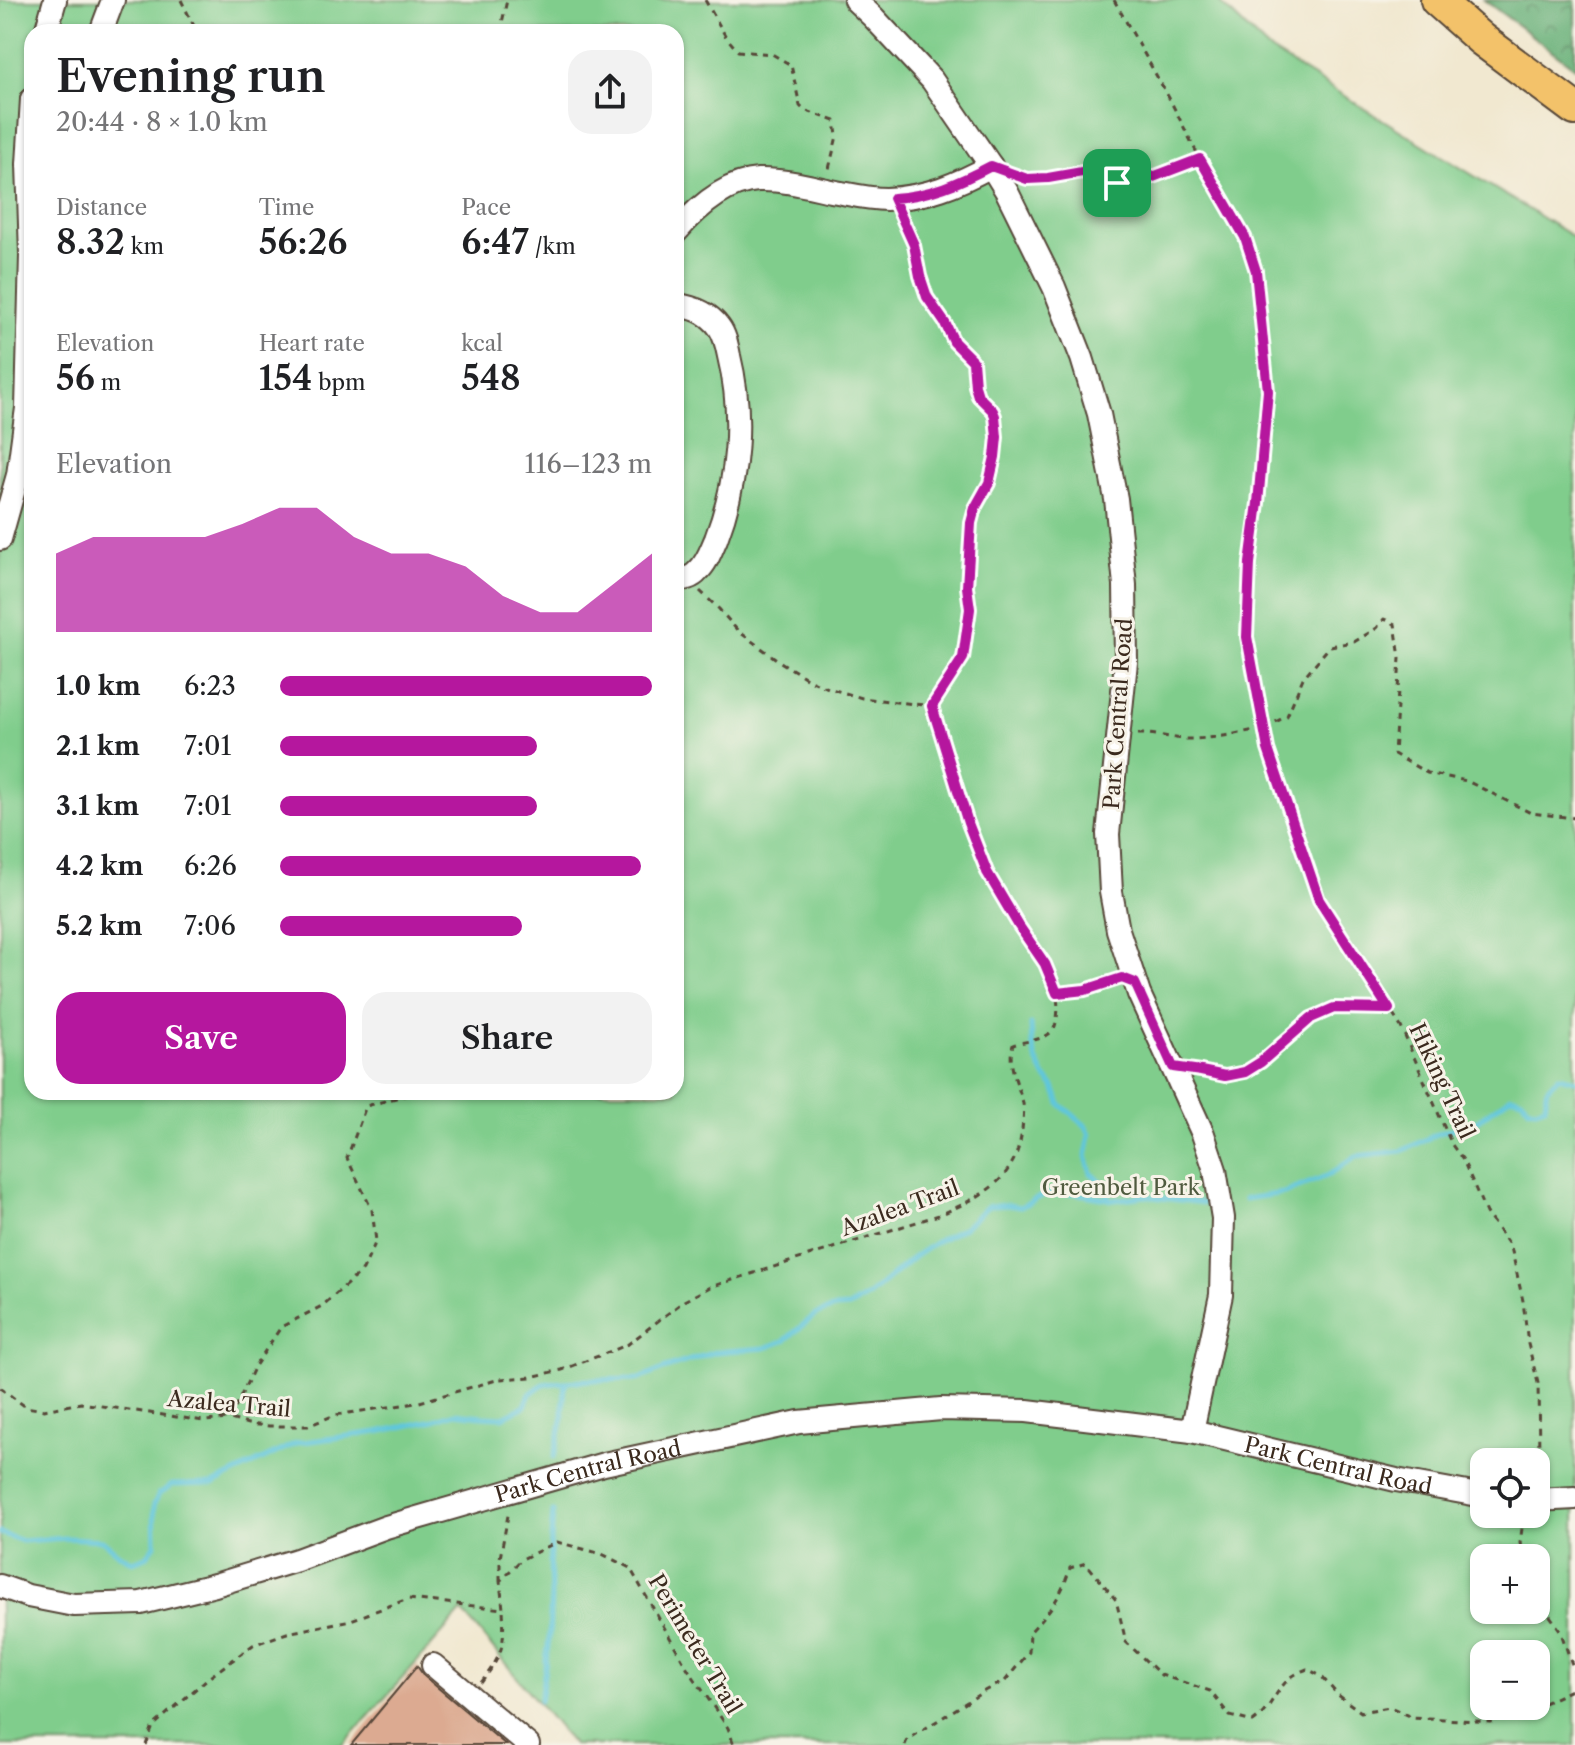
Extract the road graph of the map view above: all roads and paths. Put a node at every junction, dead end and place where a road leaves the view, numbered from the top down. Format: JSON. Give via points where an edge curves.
{"nodes":[{"id":1,"x":55,"y":0,"type":"edge"},
{"id":2,"x":113,"y":0,"type":"edge"},
{"id":3,"x":181,"y":0,"type":"edge"},
{"id":4,"x":507,"y":0,"type":"edge"},
{"id":5,"x":705,"y":0,"type":"edge"},
{"id":6,"x":855,"y":0,"type":"edge"},
{"id":7,"x":1114,"y":0,"type":"edge"},
{"id":8,"x":1430,"y":0,"type":"edge"},
{"id":9,"x":1437,"y":0,"type":"edge"},
{"id":10,"x":48,"y":24,"type":"edge"},
{"id":11,"x":104,"y":24,"type":"edge"},
{"id":12,"x":193,"y":24,"type":"edge"},
{"id":13,"x":502,"y":24,"type":"edge"},
{"id":14,"x":1481,"y":39,"type":"junction"},
{"id":15,"x":1575,"y":109,"type":"edge"},
{"id":16,"x":1200,"y":159,"type":"junction"},
{"id":17,"x":991,"y":166,"type":"junction"},
{"id":18,"x":823,"y":189,"type":"junction"},
{"id":19,"x":893,"y":198,"type":"junction"},
{"id":20,"x":684,"y":223,"type":"edge"},
{"id":21,"x":684,"y":307,"type":"edge"},
{"id":22,"x":24,"y":419,"type":"edge"},
{"id":23,"x":9,"y":472,"type":"edge"},
{"id":24,"x":0,"y":539,"type":"edge"},
{"id":25,"x":684,"y":578,"type":"edge"},
{"id":26,"x":684,"y":581,"type":"edge"},
{"id":27,"x":932,"y":706,"type":"junction"},
{"id":28,"x":1264,"y":728,"type":"junction"},
{"id":29,"x":1119,"y":734,"type":"junction"},
{"id":30,"x":1575,"y":818,"type":"edge"},
{"id":31,"x":1135,"y":983,"type":"junction"},
{"id":32,"x":1057,"y":993,"type":"junction"},
{"id":33,"x":1389,"y":1009,"type":"junction"},
{"id":34,"x":1173,"y":1067,"type":"junction"},
{"id":35,"x":389,"y":1100,"type":"edge"},
{"id":36,"x":0,"y":1388,"type":"edge"},
{"id":37,"x":230,"y":1419,"type":"junction"},
{"id":38,"x":1192,"y":1431,"type":"junction"},
{"id":39,"x":1539,"y":1448,"type":"edge"},
{"id":40,"x":511,"y":1491,"type":"junction"},
{"id":41,"x":1470,"y":1494,"type":"edge"},
{"id":42,"x":1575,"y":1498,"type":"edge"},
{"id":43,"x":1550,"y":1499,"type":"edge"},
{"id":44,"x":500,"y":1581,"type":"junction"},
{"id":45,"x":0,"y":1586,"type":"edge"},
{"id":46,"x":503,"y":1609,"type":"junction"},
{"id":47,"x":1550,"y":1616,"type":"edge"},
{"id":48,"x":433,"y":1665,"type":"dead end"},
{"id":49,"x":1575,"y":1673,"type":"edge"},
{"id":50,"x":1575,"y":1688,"type":"edge"},
{"id":51,"x":470,"y":1696,"type":"junction"},
{"id":52,"x":146,"y":1745,"type":"edge"},
{"id":53,"x":528,"y":1745,"type":"edge"},
{"id":54,"x":734,"y":1745,"type":"edge"},
{"id":55,"x":905,"y":1745,"type":"edge"}],
"edges":[{"from":1,"to":10,"type":"street"},
{"from":2,"to":11,"type":"street"},
{"from":3,"to":12,"type":"path"},
{"from":4,"to":13,"type":"path"},
{"from":5,"to":18,"type":"path","via":[[738,51],[772,54],[791,65],[800,106],[835,121],[837,136]]},
{"from":6,"to":17,"type":"street","name":"Park Central Road","via":[[932,80]]},
{"from":7,"to":16,"type":"path"},
{"from":8,"to":14,"type":"highway"},
{"from":9,"to":14,"type":"highway"},
{"from":14,"to":15,"type":"highway"},
{"from":16,"to":17,"type":"path","via":[[1145,180],[1117,183],[1082,172],[1027,179]]},
{"from":16,"to":28,"type":"path","via":[[1245,237],[1256,271],[1268,391],[1247,637]]},
{"from":17,"to":19,"type":"street","via":[[940,190]]},
{"from":17,"to":29,"type":"street","name":"Park Central Road","via":[[1054,287],[1099,414],[1116,499],[1125,585],[1126,662]]},
{"from":18,"to":19,"type":"street"},
{"from":18,"to":20,"type":"street","via":[[748,182],[709,201]]},
{"from":19,"to":27,"type":"path","via":[[914,245],[927,297],[954,342],[973,361],[978,396],[993,411],[997,437],[991,475],[971,523],[970,609],[963,658]]},
{"from":21,"to":25,"type":"street","via":[[700,311],[720,328],[731,363],[736,452],[725,511],[710,553],[699,570]]},
{"from":22,"to":23,"type":"street"},
{"from":23,"to":24,"type":"street"},
{"from":26,"to":27,"type":"path","via":[[738,631],[808,679],[862,698]]},
{"from":27,"to":32,"type":"path","via":[[987,872],[1045,964]]},
{"from":28,"to":29,"type":"path","via":[[1188,739]]},
{"from":28,"to":30,"type":"path","via":[[1287,716],[1303,678],[1330,646],[1354,642],[1384,619],[1395,624],[1400,658],[1394,754],[1427,773],[1467,781],[1531,813]]},
{"from":28,"to":33,"type":"path","name":"Hiking Trail","via":[[1319,900]]},
{"from":29,"to":31,"type":"street","name":"Park Central Road","via":[[1108,834],[1111,892]]},
{"from":31,"to":32,"type":"path","via":[[1122,978]]},
{"from":31,"to":34,"type":"street","name":"Park Central Road"},
{"from":32,"to":37,"type":"path","name":"Azalea Trail","via":[[1051,1034],[1020,1042],[1011,1050],[1023,1104],[1020,1144],[1010,1170],[995,1186],[961,1206],[710,1287],[627,1345],[562,1370],[335,1415],[308,1426]]},
{"from":33,"to":34,"type":"path","via":[[1334,1008],[1311,1018],[1245,1072],[1225,1076]]},
{"from":33,"to":39,"type":"path","name":"Hiking Trail","via":[[1486,1213],[1511,1247],[1538,1383]]},
{"from":34,"to":38,"type":"street","name":"Park Central Road","via":[[1215,1170],[1223,1218],[1221,1295]]},
{"from":35,"to":37,"type":"path","via":[[366,1106],[347,1158],[372,1210],[376,1241],[363,1270],[322,1306],[281,1327]]},
{"from":36,"to":37,"type":"path","name":"Azalea Trail","via":[[26,1407],[44,1410],[81,1403],[204,1421]]},
{"from":38,"to":40,"type":"street","name":"Park Central Road","via":[[1027,1411],[941,1409],[846,1417],[799,1422],[604,1464]]},
{"from":38,"to":41,"type":"street","name":"Park Central Road"},
{"from":40,"to":44,"type":"path"},
{"from":40,"to":45,"type":"street","name":"Park Central Road","via":[[215,1585],[141,1603],[74,1605]]},
{"from":42,"to":43,"type":"street"},
{"from":44,"to":46,"type":"path"},
{"from":44,"to":54,"type":"path","name":"Perimeter Trail","via":[[522,1559],[557,1542],[630,1568]]},
{"from":46,"to":51,"type":"path","via":[[502,1651]]},
{"from":46,"to":52,"type":"path","via":[[408,1599],[253,1645],[153,1726]]},
{"from":47,"to":49,"type":"path"},
{"from":48,"to":51,"type":"street"},
{"from":50,"to":55,"type":"path","via":[[1491,1722],[1435,1719],[1390,1707],[1361,1712],[1307,1669],[1291,1677],[1253,1722],[1230,1716],[1210,1691],[1161,1675],[1126,1642],[1116,1600],[1086,1563],[1070,1568],[1052,1609],[1030,1632],[1029,1652],[1005,1681]]},
{"from":51,"to":53,"type":"street"}]}
